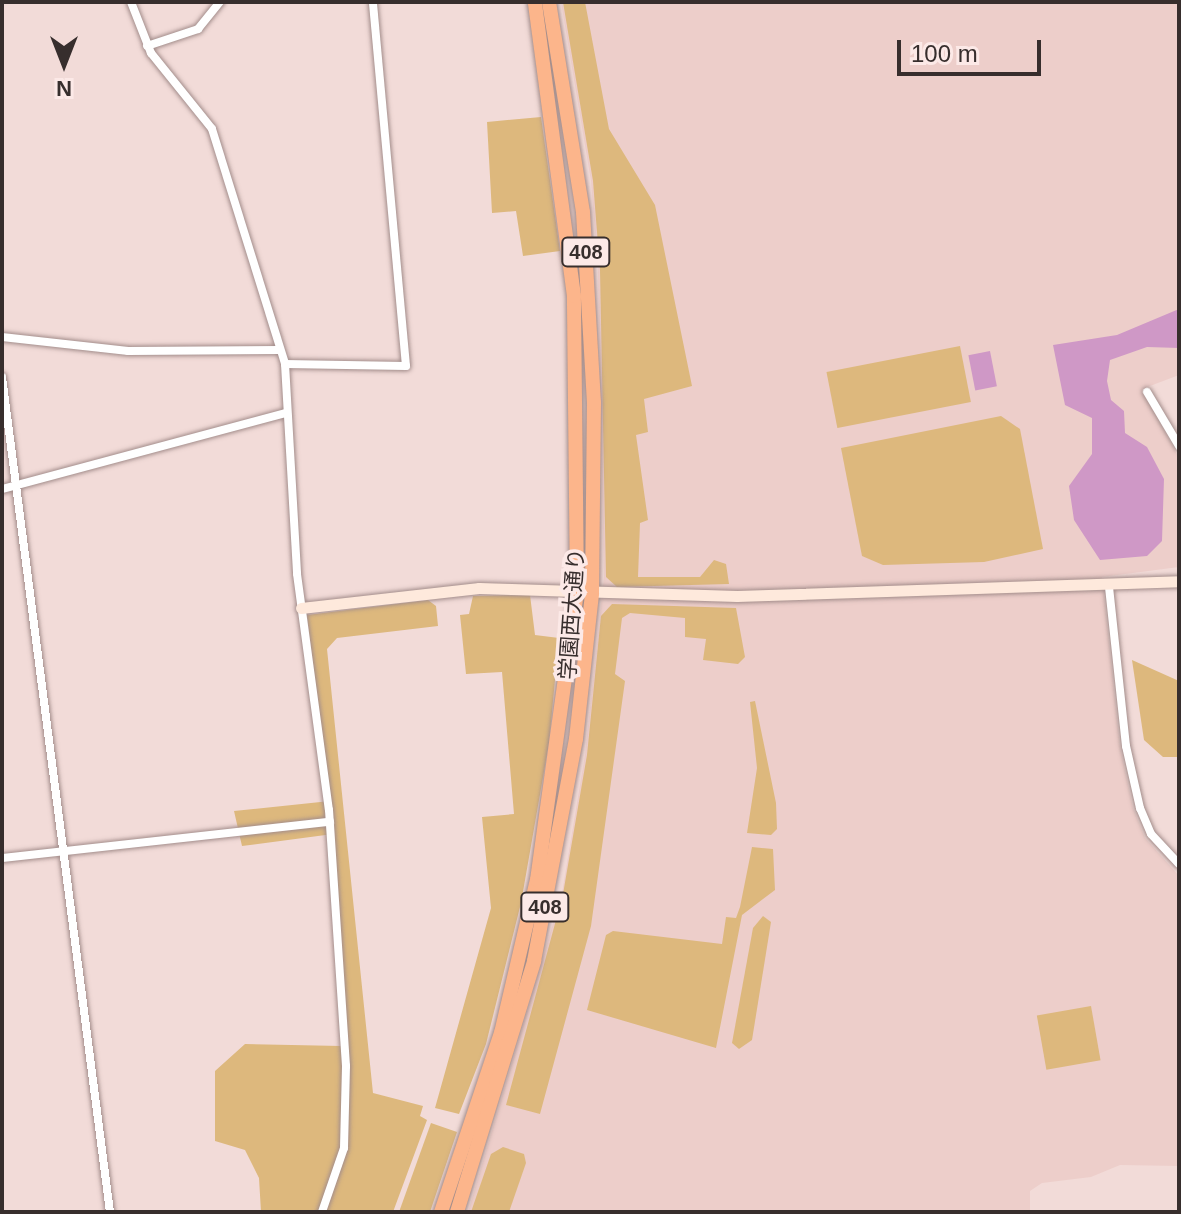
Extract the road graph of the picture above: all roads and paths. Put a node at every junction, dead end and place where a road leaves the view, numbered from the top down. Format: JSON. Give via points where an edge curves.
{"nodes":[{"id":1,"x":131,"y":2,"type":"edge"},
{"id":2,"x":220,"y":2,"type":"edge"},
{"id":3,"x":373,"y":2,"type":"edge"},
{"id":4,"x":535,"y":2,"type":"edge"},
{"id":5,"x":549,"y":2,"type":"edge"},
{"id":6,"x":147,"y":46,"type":"junction"},
{"id":7,"x":582,"y":301,"type":"junction"},
{"id":8,"x":2,"y":337,"type":"edge"},
{"id":9,"x":279,"y":350,"type":"junction"},
{"id":10,"x":285,"y":364,"type":"junction"},
{"id":11,"x":2,"y":377,"type":"edge"},
{"id":12,"x":1147,"y":392,"type":"dead end"},
{"id":13,"x":286,"y":413,"type":"junction"},
{"id":14,"x":1179,"y":446,"type":"edge"},
{"id":15,"x":16,"y":481,"type":"junction"},
{"id":16,"x":2,"y":489,"type":"edge"},
{"id":17,"x":1179,"y":581,"type":"edge"},
{"id":18,"x":1109,"y":587,"type":"junction"},
{"id":19,"x":577,"y":592,"type":"junction"},
{"id":20,"x":592,"y":593,"type":"junction"},
{"id":21,"x":301,"y":608,"type":"junction"},
{"id":22,"x":330,"y":822,"type":"junction"},
{"id":23,"x":62,"y":851,"type":"junction"},
{"id":24,"x":2,"y":858,"type":"edge"},
{"id":25,"x":1179,"y":864,"type":"edge"},
{"id":26,"x":110,"y":1212,"type":"edge"},
{"id":27,"x":322,"y":1212,"type":"edge"},
{"id":28,"x":441,"y":1212,"type":"edge"},
{"id":29,"x":457,"y":1212,"type":"edge"}],
"edges":[{"from":1,"to":6,"type":"street"},
{"from":2,"to":6,"type":"street","via":[[198,29]]},
{"from":3,"to":10,"type":"street","via":[[406,366]]},
{"from":4,"to":7,"type":"highway","name":"学園西大通り","number":"408"},
{"from":5,"to":7,"type":"highway","name":"学園西大通り","number":"408","via":[[583,212]]},
{"from":6,"to":9,"type":"street","via":[[212,129]]},
{"from":7,"to":19,"type":"highway","name":"学園西大通り","number":"408"},
{"from":7,"to":20,"type":"highway","name":"学園西大通り","number":"408"},
{"from":8,"to":9,"type":"street","via":[[128,351]]},
{"from":9,"to":10,"type":"street"},
{"from":10,"to":13,"type":"street"},
{"from":11,"to":15,"type":"street"},
{"from":12,"to":14,"type":"street"},
{"from":13,"to":15,"type":"street"},
{"from":13,"to":21,"type":"street"},
{"from":15,"to":16,"type":"street"},
{"from":15,"to":23,"type":"street"},
{"from":17,"to":18,"type":"street"},
{"from":18,"to":20,"type":"street","via":[[737,596]]},
{"from":18,"to":25,"type":"street","via":[[1126,746],[1140,808],[1151,834]]},
{"from":19,"to":20,"type":"street"},
{"from":19,"to":21,"type":"street","via":[[479,588]]},
{"from":19,"to":28,"type":"highway","name":"学園西大通り","number":"408","via":[[561,738],[531,906],[501,1033]]},
{"from":20,"to":29,"type":"highway","name":"学園西大通り","number":"408","via":[[576,739],[534,961]]},
{"from":21,"to":22,"type":"street"},
{"from":22,"to":23,"type":"street"},
{"from":22,"to":27,"type":"street","via":[[345,1135]]},
{"from":23,"to":24,"type":"street"},
{"from":23,"to":26,"type":"street"}]}
